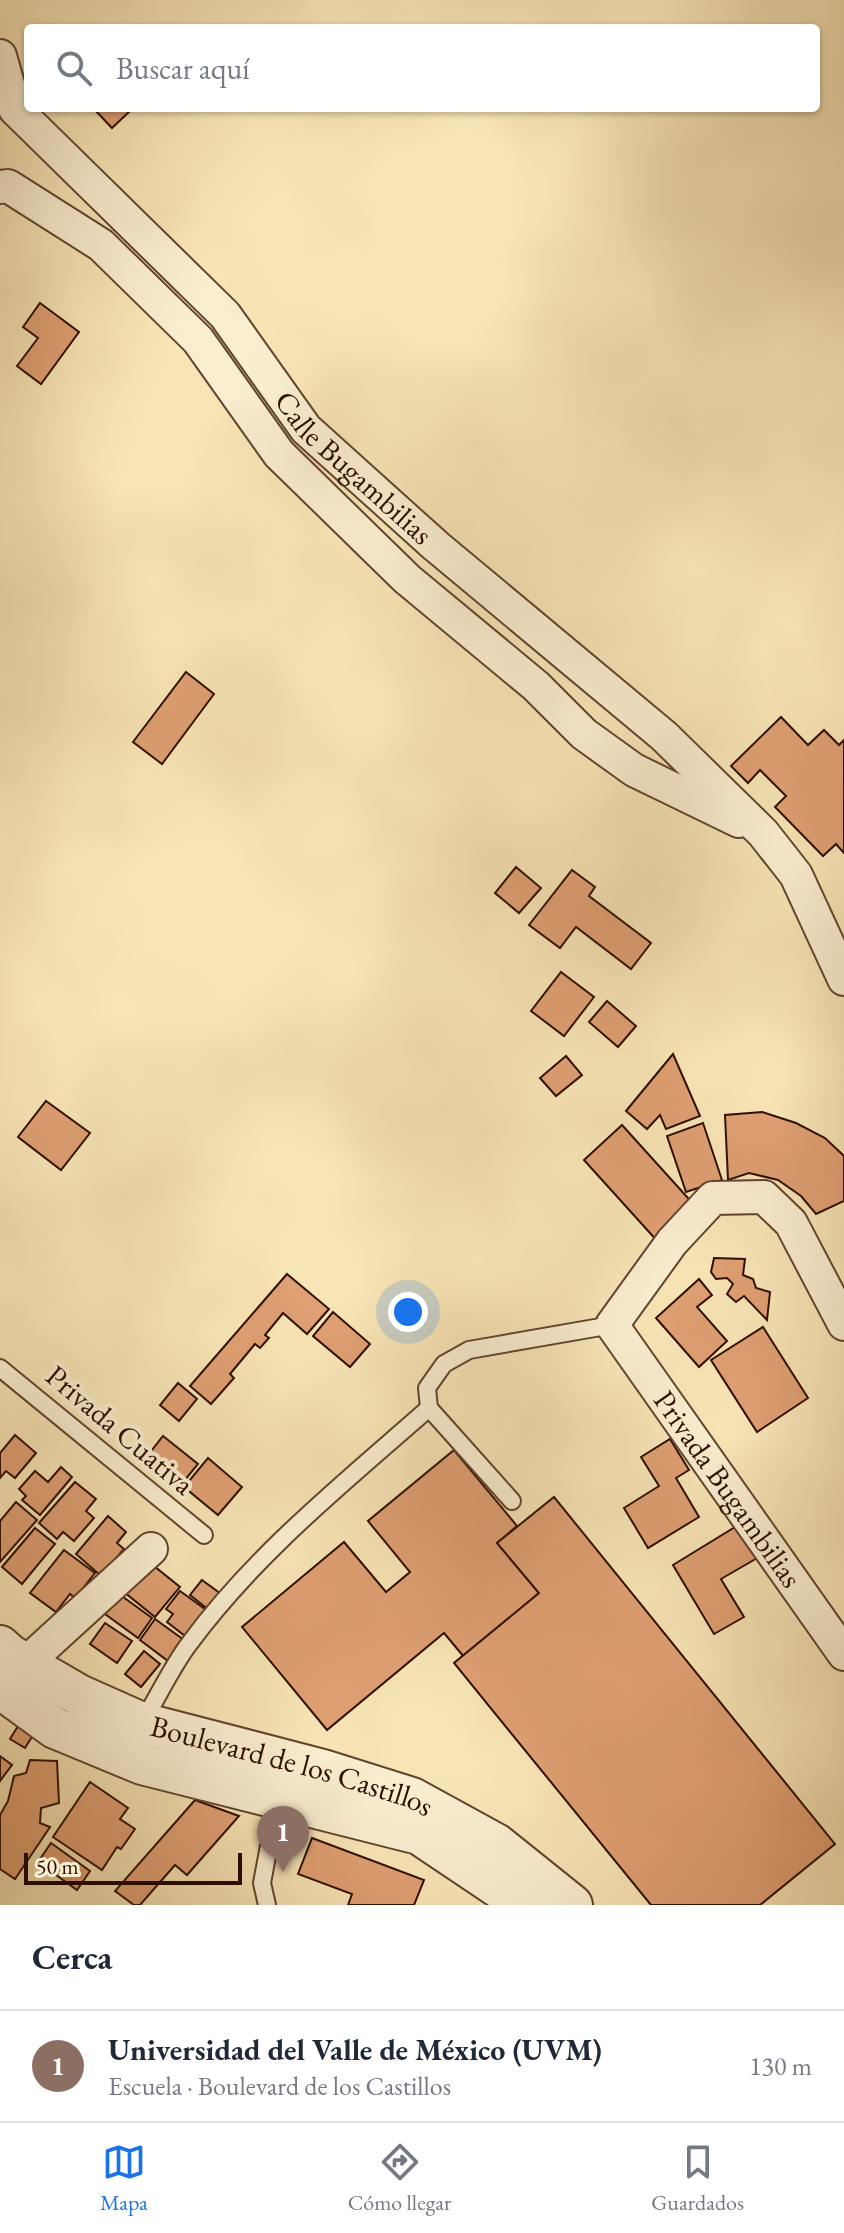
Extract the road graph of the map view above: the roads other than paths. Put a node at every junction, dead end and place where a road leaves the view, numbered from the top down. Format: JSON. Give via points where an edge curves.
{"nodes":[{"id":1,"x":0,"y":56,"type":"edge"},
{"id":2,"x":0,"y":187,"type":"edge"},
{"id":3,"x":306,"y":429,"type":"junction"},
{"id":4,"x":279,"y":454,"type":"junction"},
{"id":5,"x":763,"y":833,"type":"junction"},
{"id":6,"x":816,"y":912,"type":"junction"},
{"id":7,"x":844,"y":942,"type":"edge"},
{"id":8,"x":844,"y":979,"type":"edge"},
{"id":9,"x":844,"y":1324,"type":"edge"},
{"id":10,"x":612,"y":1325,"type":"junction"},
{"id":11,"x":0,"y":1368,"type":"edge"},
{"id":12,"x":429,"y":1408,"type":"junction"},
{"id":13,"x":512,"y":1501,"type":"dead end"},
{"id":14,"x":204,"y":1535,"type":"dead end"},
{"id":15,"x":151,"y":1549,"type":"dead end"},
{"id":16,"x":844,"y":1654,"type":"edge"},
{"id":17,"x":9,"y":1666,"type":"edge"},
{"id":18,"x":142,"y":1723,"type":"junction"},
{"id":19,"x":278,"y":1798,"type":"junction"},
{"id":20,"x":267,"y":1905,"type":"edge"},
{"id":21,"x":525,"y":1905,"type":"edge"},
{"id":22,"x":572,"y":1905,"type":"edge"}],
"edges":[{"from":1,"to":3,"type":"street","name":"Calle Bugambilias","via":[[15,109],[225,315]]},
{"from":2,"to":4,"type":"street","name":"Calle Bugambilias","via":[[8,186],[101,245],[198,340]]},
{"from":3,"to":4,"type":"street"},
{"from":3,"to":5,"type":"street","name":"Calle Bugambilias","via":[[436,546],[664,736]]},
{"from":4,"to":5,"type":"street","name":"Calle Bugambilias","via":[[407,579],[536,686],[584,734],[634,770]]},
{"from":5,"to":6,"type":"street","name":"Calle Bugambilias","via":[[796,875]]},
{"from":6,"to":7,"type":"lane"},
{"from":6,"to":8,"type":"street","name":"Calle Bugambilias"},
{"from":9,"to":10,"type":"street","via":[[791,1223],[764,1197],[751,1197],[713,1198],[672,1242]]},
{"from":10,"to":12,"type":"lane","via":[[469,1350],[444,1364],[427,1388]]},
{"from":10,"to":16,"type":"street","name":"Privada Bugambilias"},
{"from":11,"to":14,"type":"lane","name":"Privada Cuativa"},
{"from":12,"to":13,"type":"lane"},
{"from":12,"to":18,"type":"lane","via":[[286,1534],[214,1612]]},
{"from":15,"to":17,"type":"street"},
{"from":17,"to":18,"type":"street","name":"Boulevard de los Castillos"},
{"from":17,"to":19,"type":"street","name":"Boulevard de los Castillos","via":[[55,1728],[142,1764]]},
{"from":18,"to":22,"type":"street","name":"Boulevard de los Castillos","via":[[412,1798],[496,1844]]},
{"from":19,"to":20,"type":"lane","via":[[262,1883]]},
{"from":19,"to":21,"type":"street","name":"Boulevard de los Castillos","via":[[419,1834]]}]}
